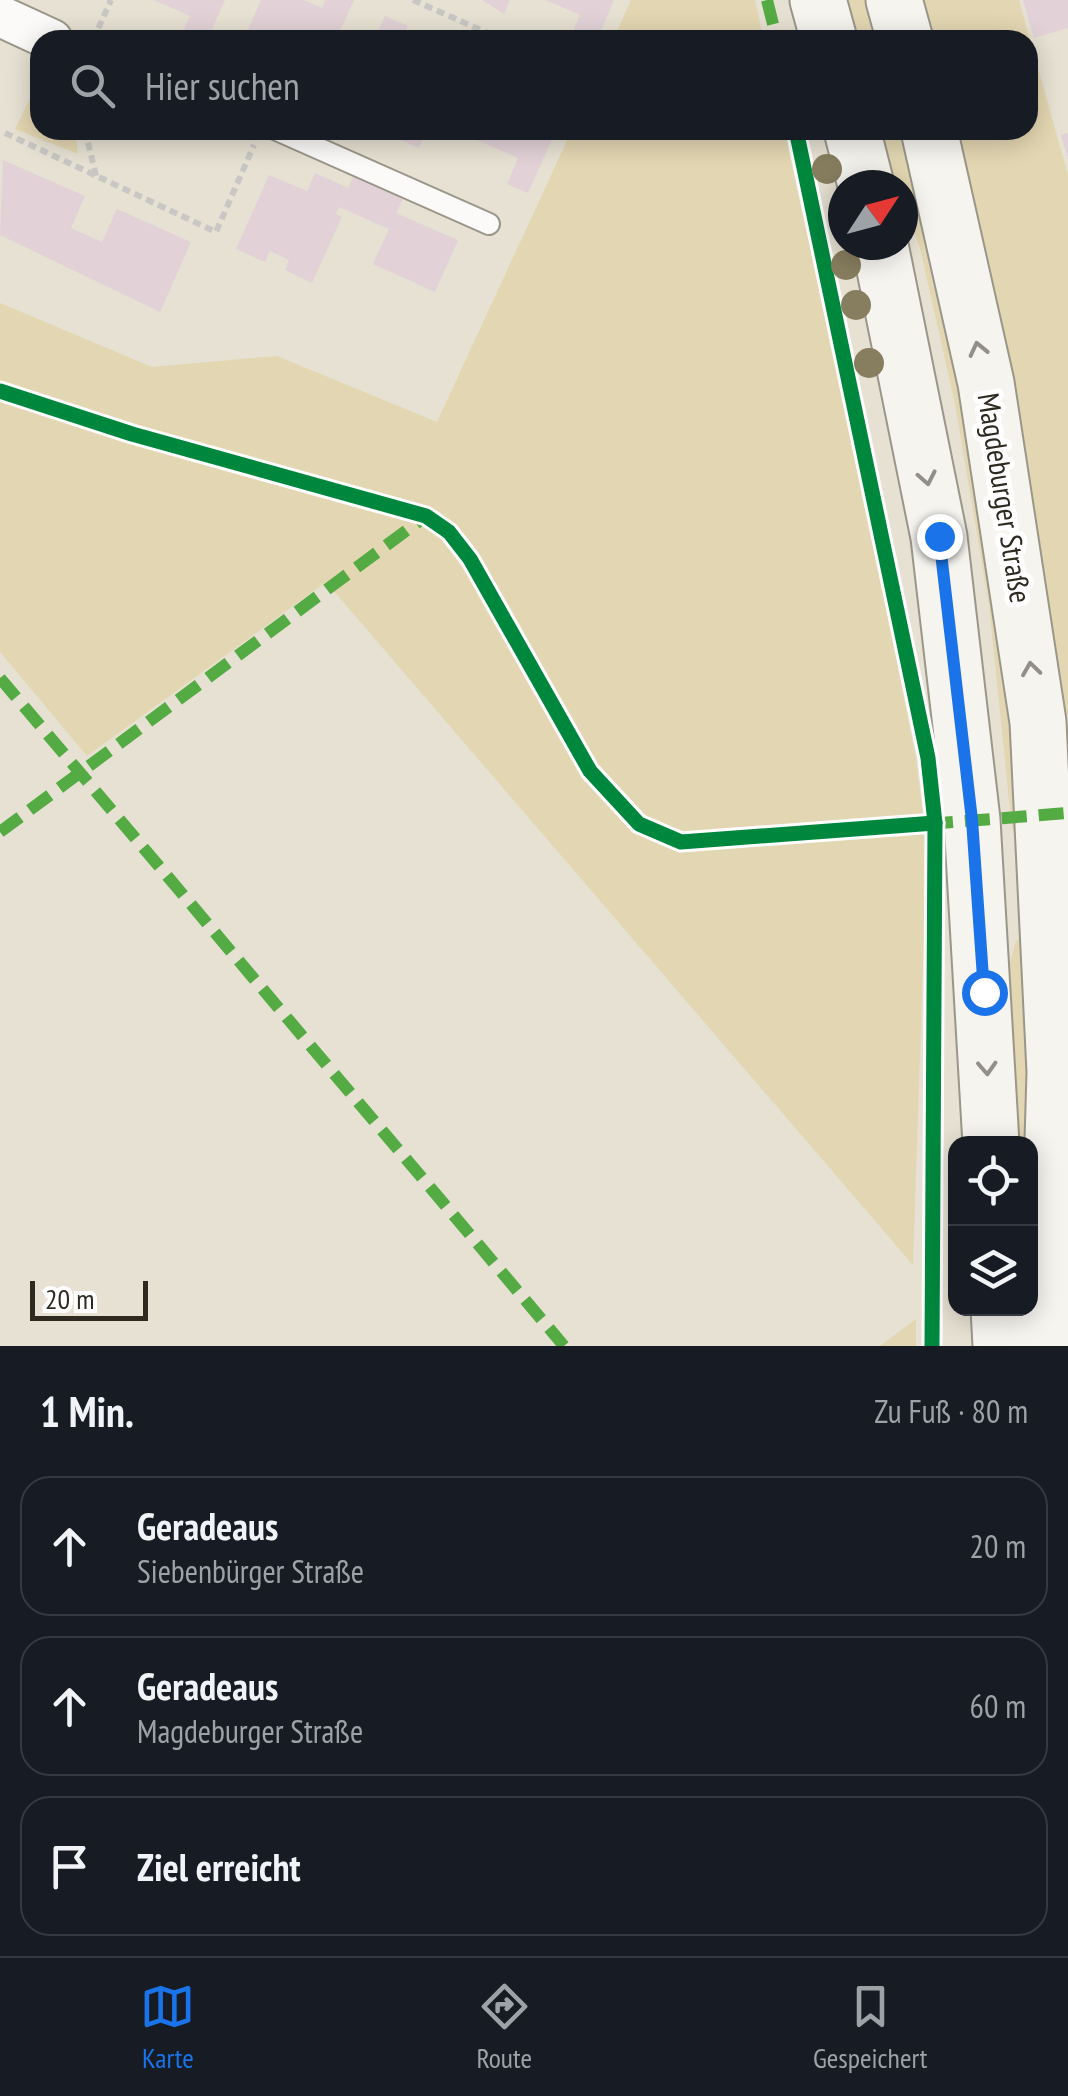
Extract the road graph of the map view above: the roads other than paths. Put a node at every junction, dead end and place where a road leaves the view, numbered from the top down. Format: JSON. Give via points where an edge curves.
{"nodes":[{"id":1,"x":818,"y":0,"type":"edge"},
{"id":2,"x":894,"y":0,"type":"edge"},
{"id":3,"x":0,"y":16,"type":"edge"},
{"id":4,"x":30,"y":30,"type":"edge"},
{"id":5,"x":826,"y":30,"type":"edge"},
{"id":6,"x":902,"y":30,"type":"edge"},
{"id":7,"x":300,"y":140,"type":"edge"},
{"id":8,"x":855,"y":140,"type":"edge"},
{"id":9,"x":931,"y":140,"type":"edge"},
{"id":10,"x":862,"y":170,"type":"edge"},
{"id":11,"x":489,"y":224,"type":"dead end"},
{"id":12,"x":883,"y":260,"type":"edge"},
{"id":13,"x":1053,"y":735,"type":"edge"},
{"id":14,"x":1012,"y":889,"type":"junction"},
{"id":15,"x":1062,"y":1064,"type":"edge"},
{"id":16,"x":992,"y":1136,"type":"edge"},
{"id":17,"x":999,"y":1316,"type":"edge"},
{"id":18,"x":1001,"y":1346,"type":"edge"},
{"id":19,"x":1047,"y":1346,"type":"edge"}],
"edges":[{"from":1,"to":5,"type":"main road"},
{"from":2,"to":6,"type":"main road"},
{"from":3,"to":4,"type":"street"},
{"from":7,"to":11,"type":"lane"},
{"from":8,"to":10,"type":"main road"},
{"from":13,"to":9,"type":"main road","name":"Magdeburger Straße","one_way":true},
{"from":12,"to":14,"type":"main road","one_way":true},
{"from":13,"to":14,"type":"main road","name":"Magdeburger Straße"},
{"from":14,"to":15,"type":"main road"},
{"from":14,"to":16,"type":"main road","one_way":true},
{"from":15,"to":19,"type":"main road"},
{"from":17,"to":18,"type":"main road"}]}
